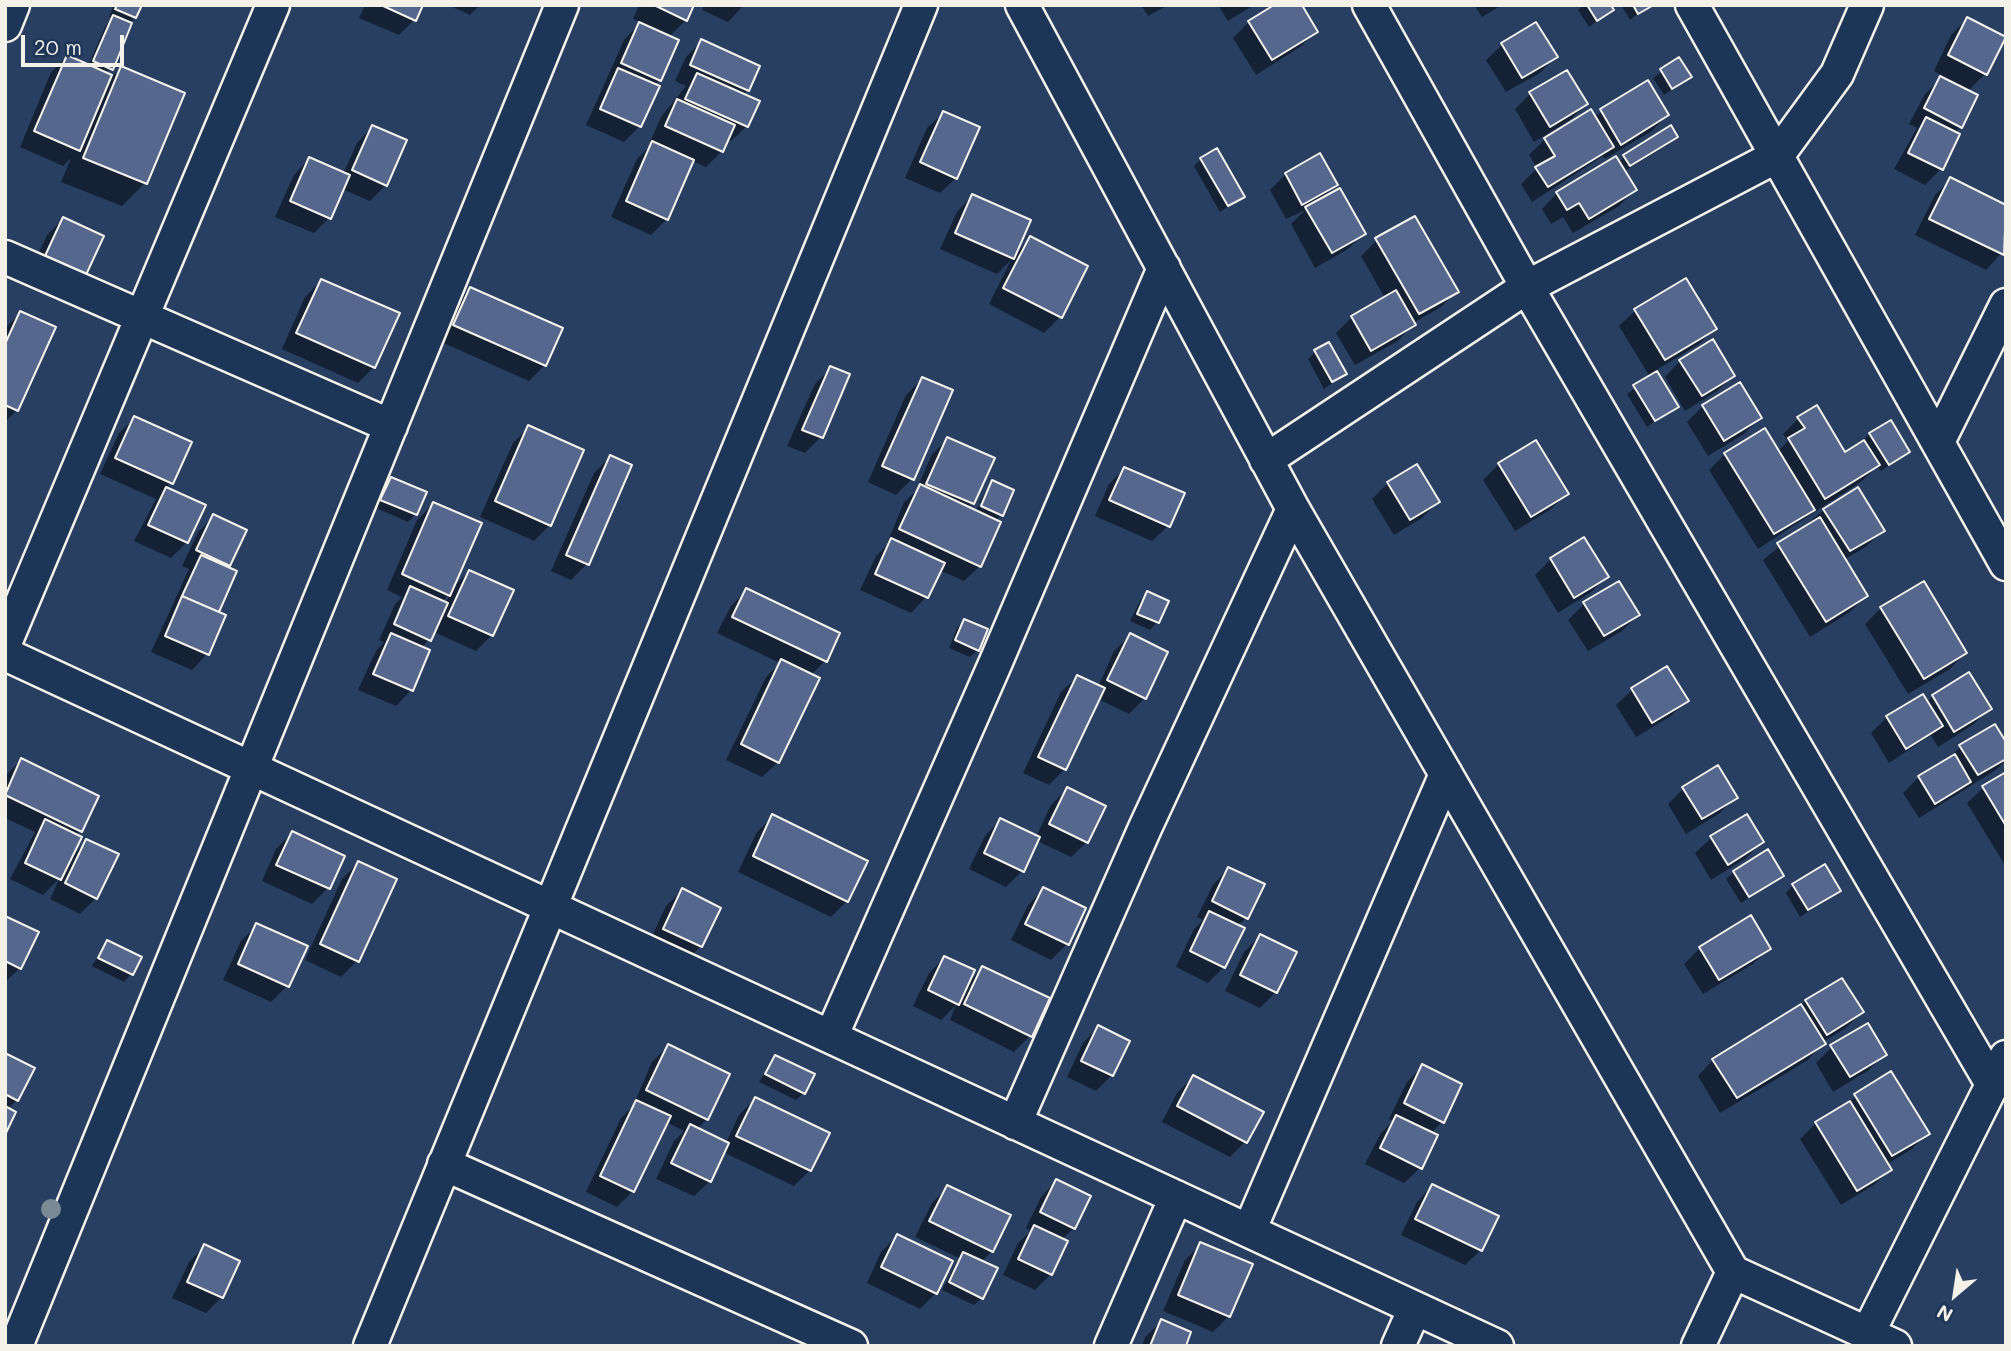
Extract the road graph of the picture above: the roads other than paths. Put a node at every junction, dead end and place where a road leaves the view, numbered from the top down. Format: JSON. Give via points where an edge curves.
{"nodes":[{"id":1,"x":13,"y":5,"type":"edge"},
{"id":2,"x":273,"y":5,"type":"edge"},
{"id":3,"x":562,"y":5,"type":"edge"},
{"id":4,"x":921,"y":5,"type":"edge"},
{"id":5,"x":1022,"y":5,"type":"edge"},
{"id":6,"x":1369,"y":5,"type":"edge"},
{"id":7,"x":1692,"y":5,"type":"edge"},
{"id":8,"x":1867,"y":5,"type":"edge"},
{"id":9,"x":5,"y":25,"type":"edge"},
{"id":10,"x":1777,"y":156,"type":"junction"},
{"id":11,"x":5,"y":257,"type":"edge"},
{"id":12,"x":1164,"y":268,"type":"junction"},
{"id":13,"x":1527,"y":287,"type":"junction"},
{"id":14,"x":2006,"y":305,"type":"edge"},
{"id":15,"x":142,"y":317,"type":"junction"},
{"id":16,"x":390,"y":426,"type":"junction"},
{"id":17,"x":1938,"y":442,"type":"junction"},
{"id":18,"x":1265,"y":460,"type":"junction"},
{"id":19,"x":1293,"y":509,"type":"junction"},
{"id":20,"x":1996,"y":534,"type":"edge"},
{"id":21,"x":2006,"y":564,"type":"edge"},
{"id":22,"x":5,"y":643,"type":"edge"},
{"id":23,"x":5,"y":654,"type":"edge"},
{"id":24,"x":252,"y":769,"type":"junction"},
{"id":25,"x":1446,"y":774,"type":"junction"},
{"id":26,"x":551,"y":906,"type":"junction"},
{"id":27,"x":831,"y":1037,"type":"junction"},
{"id":28,"x":1999,"y":1070,"type":"edge"},
{"id":29,"x":1015,"y":1122,"type":"junction"},
{"id":30,"x":444,"y":1164,"type":"junction"},
{"id":31,"x":1176,"y":1197,"type":"junction"},
{"id":32,"x":1249,"y":1231,"type":"junction"},
{"id":33,"x":1733,"y":1272,"type":"junction"},
{"id":34,"x":1415,"y":1308,"type":"junction"},
{"id":35,"x":1881,"y":1340,"type":"edge"},
{"id":36,"x":16,"y":1346,"type":"edge"},
{"id":37,"x":370,"y":1346,"type":"edge"},
{"id":38,"x":851,"y":1346,"type":"edge"},
{"id":39,"x":1111,"y":1346,"type":"edge"},
{"id":40,"x":1398,"y":1346,"type":"edge"},
{"id":41,"x":1497,"y":1346,"type":"edge"},
{"id":42,"x":1698,"y":1346,"type":"edge"}],
"edges":[{"from":1,"to":9,"type":"street"},
{"from":2,"to":15,"type":"street"},
{"from":3,"to":16,"type":"street"},
{"from":4,"to":26,"type":"street"},
{"from":5,"to":12,"type":"street"},
{"from":6,"to":13,"type":"street"},
{"from":7,"to":10,"type":"street"},
{"from":8,"to":10,"type":"street","via":[[1837,74]]},
{"from":10,"to":13,"type":"street"},
{"from":10,"to":17,"type":"street"},
{"from":11,"to":15,"type":"street"},
{"from":12,"to":18,"type":"street"},
{"from":12,"to":27,"type":"street"},
{"from":13,"to":18,"type":"street"},
{"from":13,"to":28,"type":"street"},
{"from":14,"to":17,"type":"street"},
{"from":15,"to":16,"type":"street"},
{"from":15,"to":22,"type":"street"},
{"from":16,"to":24,"type":"street"},
{"from":17,"to":20,"type":"street"},
{"from":18,"to":19,"type":"street"},
{"from":19,"to":25,"type":"street"},
{"from":19,"to":29,"type":"street"},
{"from":20,"to":21,"type":"street"},
{"from":23,"to":24,"type":"street"},
{"from":24,"to":26,"type":"street"},
{"from":24,"to":36,"type":"street"},
{"from":25,"to":32,"type":"street"},
{"from":25,"to":33,"type":"street"},
{"from":26,"to":27,"type":"street"},
{"from":26,"to":30,"type":"street"},
{"from":27,"to":29,"type":"street"},
{"from":28,"to":35,"type":"street"},
{"from":29,"to":31,"type":"street"},
{"from":30,"to":37,"type":"street"},
{"from":30,"to":38,"type":"street"},
{"from":31,"to":32,"type":"street"},
{"from":31,"to":39,"type":"street"},
{"from":32,"to":34,"type":"street"},
{"from":33,"to":35,"type":"street"},
{"from":33,"to":42,"type":"street"},
{"from":34,"to":40,"type":"street"},
{"from":34,"to":41,"type":"street"}]}
